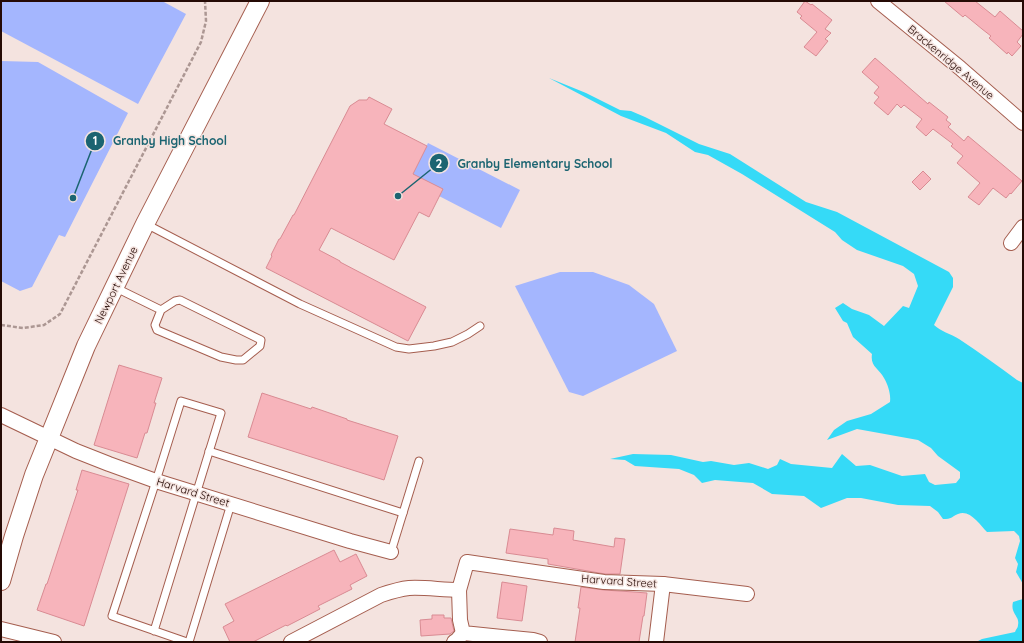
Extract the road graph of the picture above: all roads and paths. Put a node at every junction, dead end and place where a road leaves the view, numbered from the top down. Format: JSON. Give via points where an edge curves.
{"nodes":[{"id":1,"x":205,"y":1,"type":"edge"},
{"id":2,"x":260,"y":1,"type":"edge"},
{"id":3,"x":878,"y":1,"type":"edge"},
{"id":4,"x":1023,"y":123,"type":"edge"},
{"id":5,"x":145,"y":224,"type":"junction"},
{"id":6,"x":1023,"y":227,"type":"edge"},
{"id":7,"x":1011,"y":243,"type":"dead end"},
{"id":8,"x":114,"y":286,"type":"junction"},
{"id":9,"x":162,"y":310,"type":"junction"},
{"id":10,"x":1,"y":325,"type":"edge"},
{"id":11,"x":480,"y":326,"type":"dead end"},
{"id":12,"x":1,"y":415,"type":"edge"},
{"id":13,"x":49,"y":438,"type":"junction"},
{"id":14,"x":210,"y":452,"type":"junction"},
{"id":15,"x":419,"y":461,"type":"dead end"},
{"id":16,"x":156,"y":481,"type":"junction"},
{"id":17,"x":197,"y":494,"type":"junction"},
{"id":18,"x":231,"y":504,"type":"junction"},
{"id":19,"x":403,"y":513,"type":"junction"},
{"id":20,"x":391,"y":552,"type":"joint"},
{"id":21,"x":1,"y":581,"type":"edge"},
{"id":22,"x":664,"y":584,"type":"junction"},
{"id":23,"x":459,"y":590,"type":"junction"},
{"id":24,"x":747,"y":594,"type":"dead end"},
{"id":25,"x":1,"y":629,"type":"edge"},
{"id":26,"x":154,"y":631,"type":"junction"},
{"id":27,"x":458,"y":638,"type":"edge"},
{"id":28,"x":54,"y":642,"type":"edge"},
{"id":29,"x":188,"y":642,"type":"edge"},
{"id":30,"x":291,"y":642,"type":"edge"},
{"id":31,"x":540,"y":642,"type":"edge"},
{"id":32,"x":656,"y":642,"type":"edge"}],
"edges":[{"from":1,"to":10,"type":"path","via":[[206,21],[201,42],[60,314],[44,325],[23,328]]},
{"from":2,"to":5,"type":"street","name":"Newport Avenue"},
{"from":3,"to":4,"type":"street","name":"Brackenridge Avenue"},
{"from":5,"to":8,"type":"street","name":"Newport Avenue"},
{"from":5,"to":11,"type":"lane","via":[[300,304],[396,347],[409,349],[452,342]]},
{"from":6,"to":7,"type":"street"},
{"from":8,"to":9,"type":"lane"},
{"from":8,"to":13,"type":"street","name":"Newport Avenue","via":[[86,346]]},
{"from":9,"to":9,"type":"lane","via":[[180,300],[261,340],[260,346],[243,360],[221,357],[157,330],[155,325]]},
{"from":12,"to":13,"type":"street","name":"Harvard Street"},
{"from":13,"to":16,"type":"street","name":"Harvard Street","via":[[102,462]]},
{"from":13,"to":21,"type":"street","name":"Newport Avenue","via":[[34,475]]},
{"from":14,"to":16,"type":"lane","via":[[221,413],[181,401]]},
{"from":14,"to":17,"type":"lane"},
{"from":14,"to":19,"type":"lane"},
{"from":15,"to":19,"type":"lane"},
{"from":16,"to":17,"type":"street","name":"Harvard Street"},
{"from":16,"to":26,"type":"lane","via":[[112,616]]},
{"from":17,"to":18,"type":"street","name":"Harvard Street"},
{"from":17,"to":26,"type":"lane"},
{"from":18,"to":20,"type":"street","name":"Harvard Street"},
{"from":18,"to":29,"type":"lane"},
{"from":19,"to":20,"type":"lane"},
{"from":22,"to":23,"type":"street","name":"Harvard Street","via":[[604,582],[467,562]]},
{"from":22,"to":24,"type":"street","name":"Harvard Street"},
{"from":22,"to":32,"type":"street"},
{"from":23,"to":27,"type":"street"},
{"from":23,"to":30,"type":"street","via":[[394,590]]},
{"from":25,"to":28,"type":"street"},
{"from":26,"to":29,"type":"lane"},
{"from":27,"to":31,"type":"street"}]}
